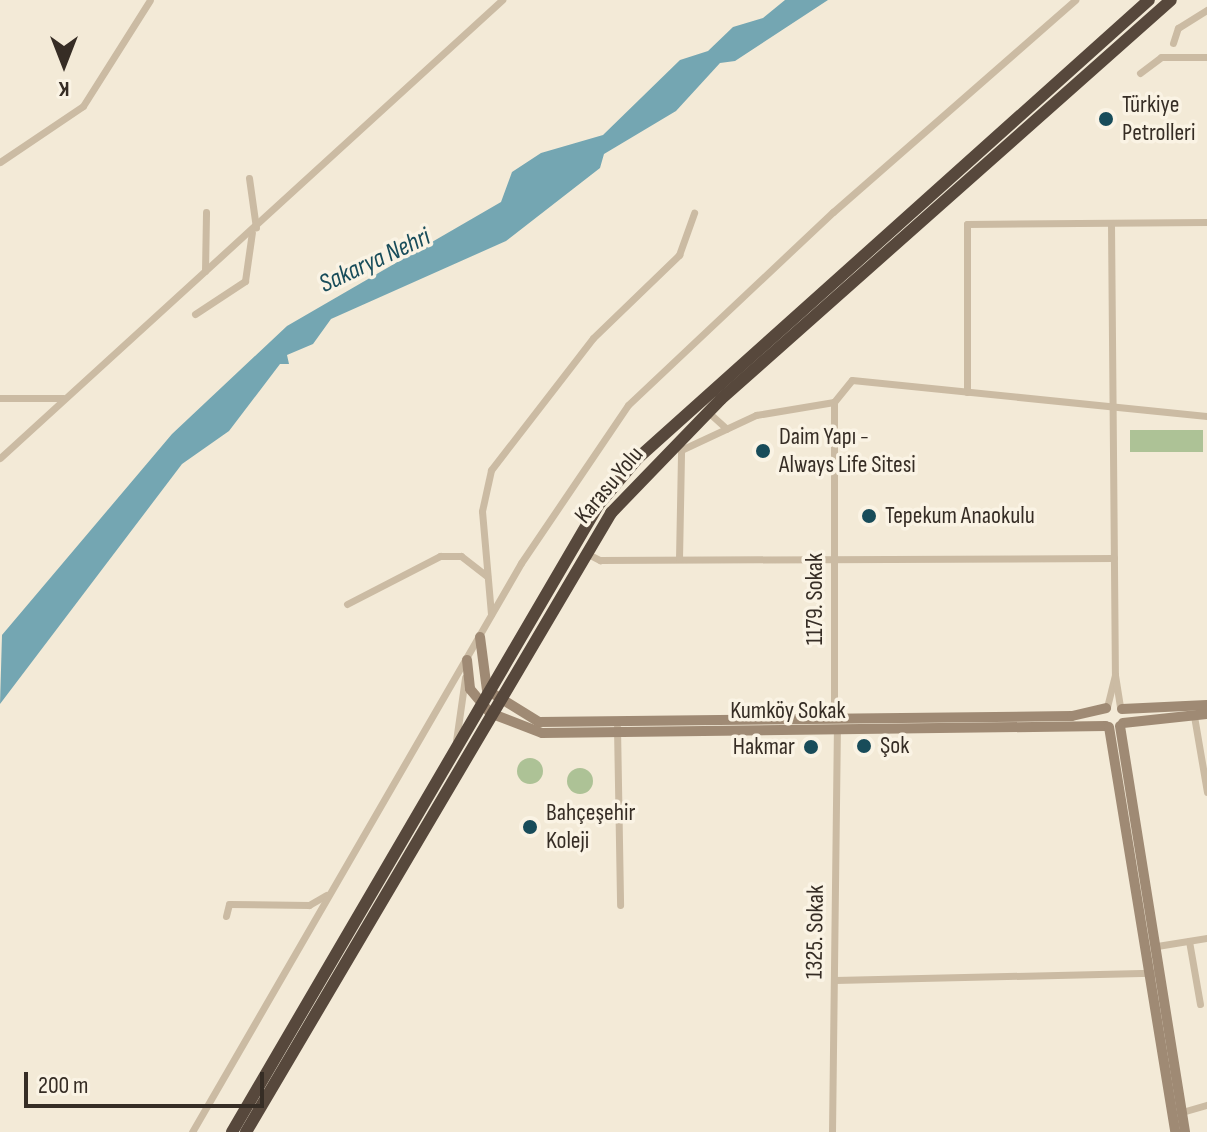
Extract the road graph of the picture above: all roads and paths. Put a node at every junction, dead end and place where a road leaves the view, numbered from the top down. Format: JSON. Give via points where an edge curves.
{"nodes":[{"id":1,"x":150,"y":0,"type":"edge"},
{"id":2,"x":502,"y":0,"type":"edge"},
{"id":3,"x":1075,"y":0,"type":"edge"},
{"id":4,"x":1149,"y":0,"type":"edge"},
{"id":5,"x":1171,"y":0,"type":"edge"},
{"id":6,"x":1207,"y":10,"type":"edge"},
{"id":7,"x":1173,"y":43,"type":"dead end"},
{"id":8,"x":1207,"y":57,"type":"edge"},
{"id":9,"x":1140,"y":73,"type":"dead end"},
{"id":10,"x":0,"y":162,"type":"edge"},
{"id":11,"x":249,"y":178,"type":"dead end"},
{"id":12,"x":206,"y":212,"type":"dead end"},
{"id":13,"x":694,"y":213,"type":"dead end"},
{"id":14,"x":1207,"y":222,"type":"edge"},
{"id":15,"x":1111,"y":224,"type":"junction"},
{"id":16,"x":254,"y":230,"type":"junction"},
{"id":17,"x":205,"y":271,"type":"junction"},
{"id":18,"x":195,"y":314,"type":"dead end"},
{"id":19,"x":967,"y":392,"type":"junction"},
{"id":20,"x":0,"y":398,"type":"edge"},
{"id":21,"x":63,"y":398,"type":"junction"},
{"id":22,"x":834,"y":402,"type":"junction"},
{"id":23,"x":1113,"y":408,"type":"junction"},
{"id":24,"x":708,"y":412,"type":"junction"},
{"id":25,"x":1207,"y":416,"type":"edge"},
{"id":26,"x":727,"y":429,"type":"junction"},
{"id":27,"x":676,"y":449,"type":"junction"},
{"id":28,"x":0,"y":458,"type":"edge"},
{"id":29,"x":584,"y":552,"type":"junction"},
{"id":30,"x":835,"y":558,"type":"junction"},
{"id":31,"x":1114,"y":558,"type":"junction"},
{"id":32,"x":679,"y":559,"type":"junction"},
{"id":33,"x":488,"y":578,"type":"junction"},
{"id":34,"x":347,"y":604,"type":"dead end"},
{"id":35,"x":492,"y":616,"type":"junction"},
{"id":36,"x":480,"y":637,"type":"junction"},
{"id":37,"x":467,"y":660,"type":"junction"},
{"id":38,"x":1115,"y":675,"type":"junction"},
{"id":39,"x":466,"y":676,"type":"junction"},
{"id":40,"x":492,"y":695,"type":"junction"},
{"id":41,"x":480,"y":702,"type":"junction"},
{"id":42,"x":1207,"y":705,"type":"edge"},
{"id":43,"x":1106,"y":708,"type":"junction"},
{"id":44,"x":1121,"y":708,"type":"junction"},
{"id":45,"x":490,"y":713,"type":"junction"},
{"id":46,"x":1207,"y":714,"type":"edge"},
{"id":47,"x":1194,"y":716,"type":"junction"},
{"id":48,"x":834,"y":719,"type":"junction"},
{"id":49,"x":1115,"y":725,"type":"junction"},
{"id":50,"x":618,"y":728,"type":"junction"},
{"id":51,"x":837,"y":732,"type":"junction"},
{"id":52,"x":455,"y":745,"type":"junction"},
{"id":53,"x":1207,"y":792,"type":"edge"},
{"id":54,"x":328,"y":894,"type":"junction"},
{"id":55,"x":620,"y":905,"type":"dead end"},
{"id":56,"x":226,"y":916,"type":"dead end"},
{"id":57,"x":1207,"y":938,"type":"edge"},
{"id":58,"x":1189,"y":941,"type":"junction"},
{"id":59,"x":1157,"y":946,"type":"junction"},
{"id":60,"x":1152,"y":973,"type":"junction"},
{"id":61,"x":835,"y":980,"type":"junction"},
{"id":62,"x":1200,"y":1004,"type":"dead end"},
{"id":63,"x":1207,"y":1105,"type":"edge"},
{"id":64,"x":1182,"y":1112,"type":"junction"},
{"id":65,"x":192,"y":1132,"type":"edge"},
{"id":66,"x":232,"y":1132,"type":"edge"},
{"id":67,"x":246,"y":1132,"type":"edge"},
{"id":68,"x":832,"y":1132,"type":"edge"},
{"id":69,"x":1175,"y":1132,"type":"edge"},
{"id":70,"x":1185,"y":1132,"type":"edge"}],
"edges":[{"from":1,"to":10,"type":"street","via":[[83,106]]},
{"from":2,"to":16,"type":"street"},
{"from":3,"to":35,"type":"street","via":[[628,405]]},
{"from":4,"to":40,"type":"highway","via":[[638,458],[568,551]]},
{"from":5,"to":24,"type":"highway","name":"Karasu Yolu"},
{"from":6,"to":7,"type":"street","via":[[1178,28]]},
{"from":8,"to":9,"type":"street","via":[[1161,57]]},
{"from":11,"to":16,"type":"street"},
{"from":12,"to":17,"type":"street"},
{"from":13,"to":33,"type":"street","via":[[679,255],[593,338],[491,470],[482,511]]},
{"from":14,"to":15,"type":"street"},
{"from":15,"to":19,"type":"street","via":[[967,224]]},
{"from":15,"to":23,"type":"street"},
{"from":16,"to":17,"type":"street"},
{"from":16,"to":18,"type":"street","via":[[245,281]]},
{"from":17,"to":21,"type":"street"},
{"from":19,"to":22,"type":"street","via":[[852,380]]},
{"from":19,"to":23,"type":"street"},
{"from":20,"to":21,"type":"street"},
{"from":21,"to":28,"type":"street"},
{"from":22,"to":26,"type":"street","via":[[790,406]]},
{"from":22,"to":30,"type":"street","name":"1179. Sokak"},
{"from":23,"to":25,"type":"street"},
{"from":23,"to":31,"type":"street"},
{"from":24,"to":26,"type":"street"},
{"from":24,"to":27,"type":"highway","name":"Karasu Yolu"},
{"from":26,"to":27,"type":"street"},
{"from":27,"to":29,"type":"highway","name":"Karasu Yolu"},
{"from":27,"to":32,"type":"street","via":[[681,463]]},
{"from":29,"to":32,"type":"street","via":[[600,560]]},
{"from":29,"to":40,"type":"highway","name":"Karasu Yolu"},
{"from":30,"to":31,"type":"street"},
{"from":30,"to":32,"type":"street"},
{"from":30,"to":48,"type":"street","name":"1179. Sokak"},
{"from":31,"to":38,"type":"street"},
{"from":33,"to":34,"type":"street","via":[[461,556],[440,556]]},
{"from":33,"to":35,"type":"street"},
{"from":35,"to":36,"type":"street"},
{"from":36,"to":37,"type":"street"},
{"from":36,"to":40,"type":"main road"},
{"from":37,"to":39,"type":"main road"},
{"from":37,"to":54,"type":"street"},
{"from":38,"to":43,"type":"street"},
{"from":38,"to":44,"type":"street"},
{"from":39,"to":41,"type":"main road","name":"Kumköy Sokak"},
{"from":39,"to":52,"type":"street"},
{"from":40,"to":41,"type":"highway"},
{"from":40,"to":45,"type":"highway","name":"Karasu Yolu"},
{"from":40,"to":50,"type":"main road","name":"Kumköy Sokak","via":[[539,722]]},
{"from":41,"to":45,"type":"main road","name":"Kumköy Sokak"},
{"from":41,"to":52,"type":"highway"},
{"from":42,"to":44,"type":"main road"},
{"from":43,"to":44,"type":"main road","name":"Kumköy Sokak"},
{"from":43,"to":48,"type":"main road","name":"Kumköy Sokak","via":[[1072,716]]},
{"from":43,"to":49,"type":"main road"},
{"from":44,"to":49,"type":"main road"},
{"from":45,"to":50,"type":"main road","name":"Kumköy Sokak","via":[[524,730]]},
{"from":45,"to":67,"type":"highway","name":"Karasu Yolu"},
{"from":46,"to":47,"type":"main road","name":"Kumköy Sokak"},
{"from":47,"to":49,"type":"main road","name":"Kumköy Sokak"},
{"from":47,"to":53,"type":"street"},
{"from":48,"to":50,"type":"main road","name":"Kumköy Sokak"},
{"from":49,"to":51,"type":"main road","name":"Kumköy Sokak"},
{"from":49,"to":59,"type":"main road"},
{"from":49,"to":60,"type":"main road"},
{"from":50,"to":51,"type":"main road","name":"Kumköy Sokak"},
{"from":50,"to":55,"type":"street"},
{"from":51,"to":61,"type":"street","name":"1325. Sokak"},
{"from":52,"to":66,"type":"highway"},
{"from":54,"to":56,"type":"street","via":[[309,905],[229,904]]},
{"from":54,"to":65,"type":"street"},
{"from":57,"to":58,"type":"street"},
{"from":58,"to":59,"type":"street"},
{"from":58,"to":62,"type":"street"},
{"from":59,"to":64,"type":"main road"},
{"from":60,"to":61,"type":"street"},
{"from":60,"to":69,"type":"main road"},
{"from":61,"to":68,"type":"street","name":"1325. Sokak"},
{"from":63,"to":64,"type":"street"},
{"from":64,"to":70,"type":"main road"}]}
